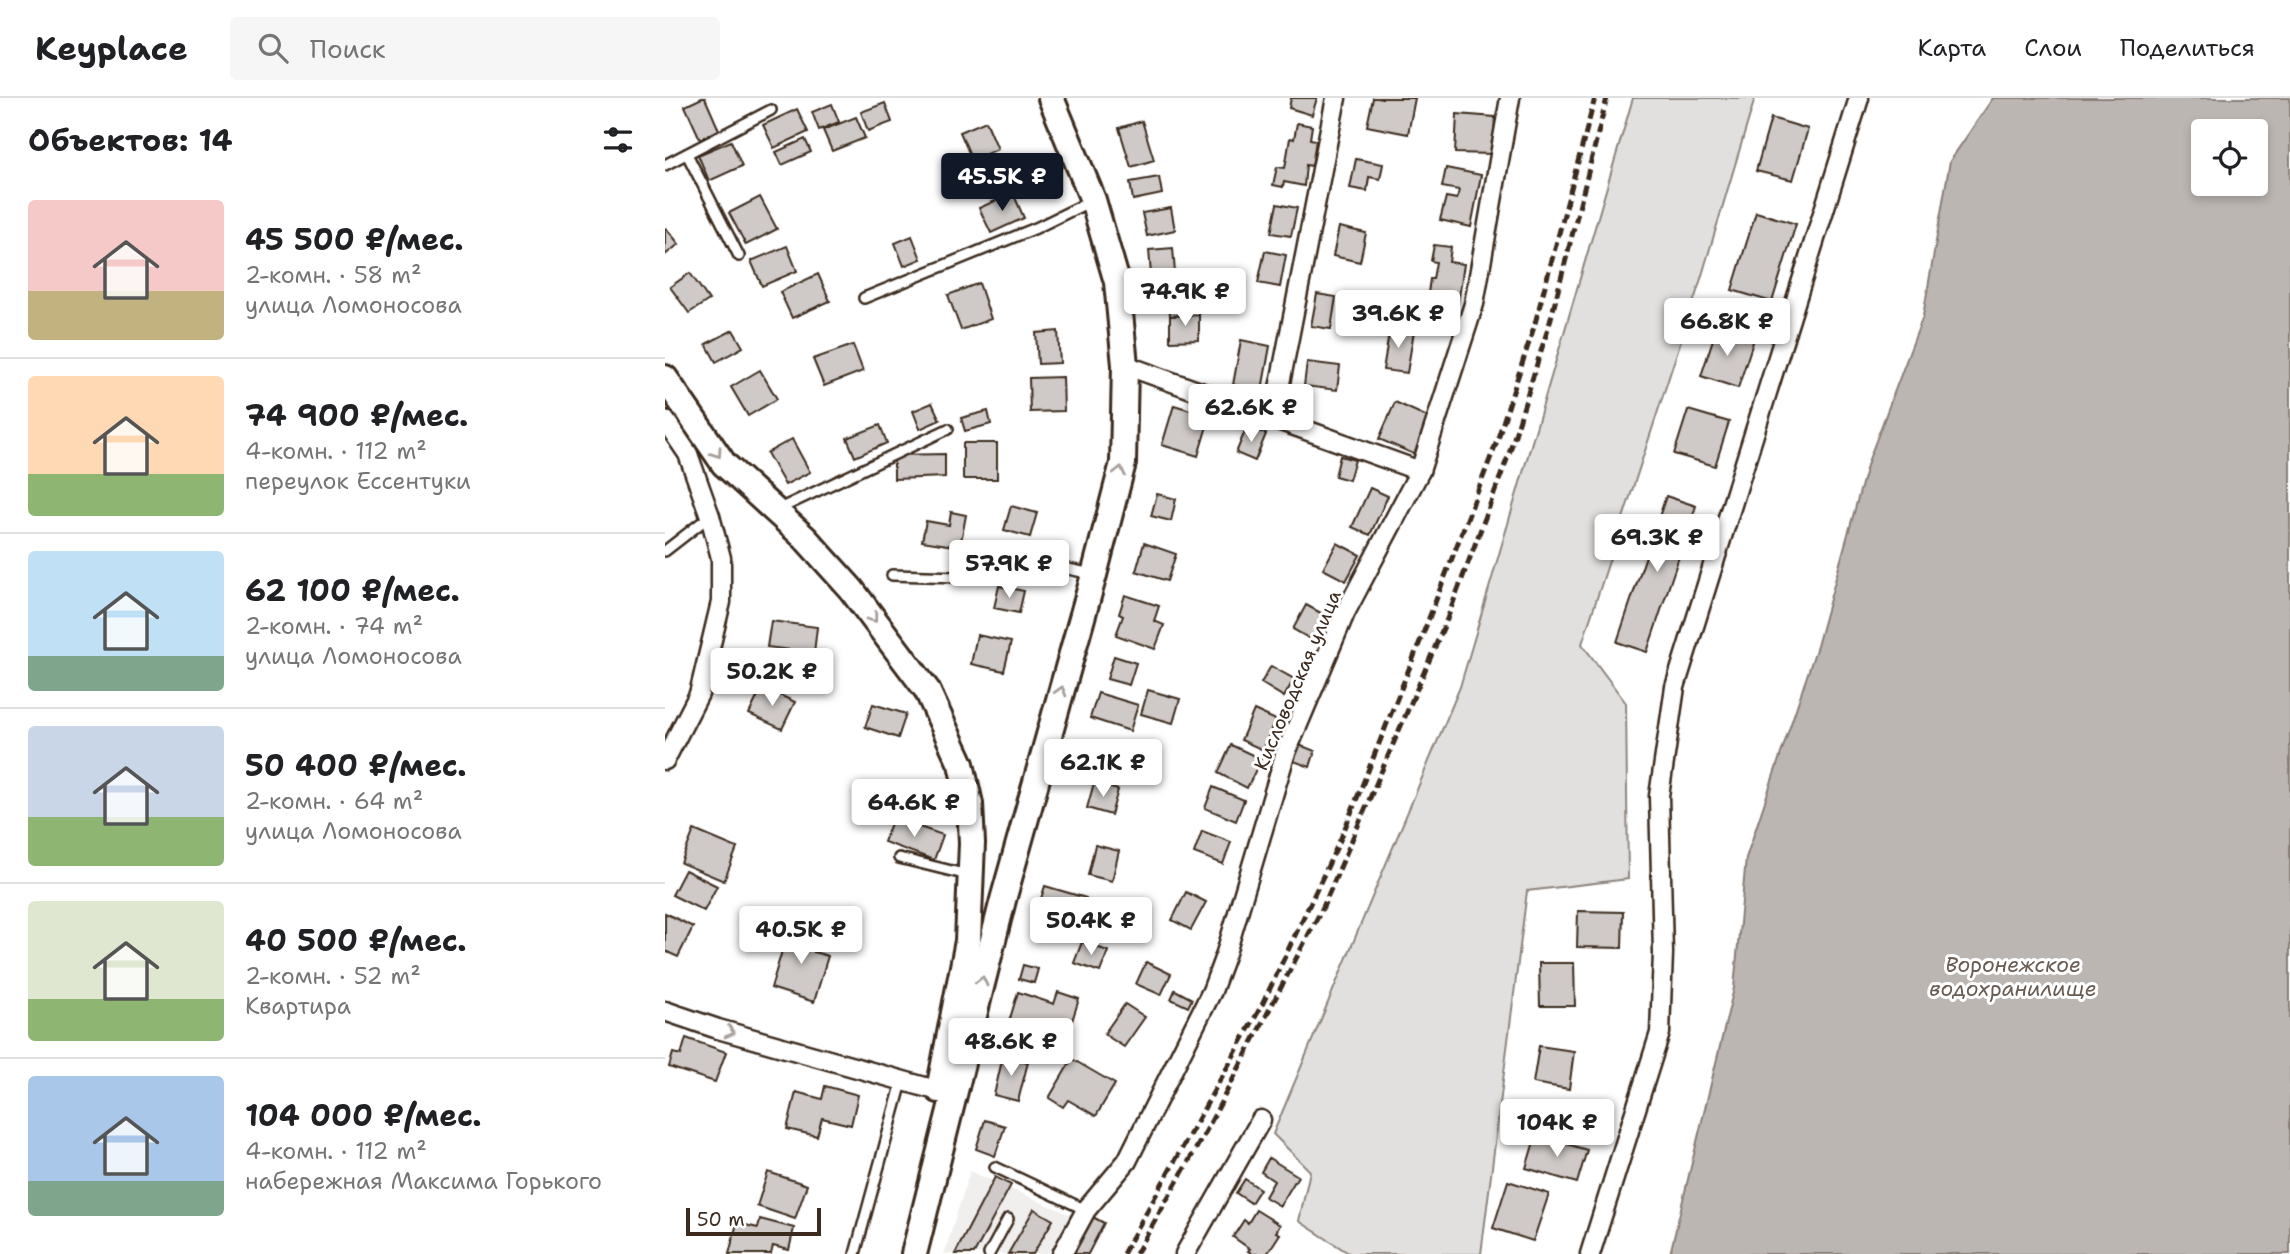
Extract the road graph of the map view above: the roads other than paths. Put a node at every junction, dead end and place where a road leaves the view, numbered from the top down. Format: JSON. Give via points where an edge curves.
{"nodes":[{"id":1,"x":1051,"y":98,"type":"edge"},
{"id":2,"x":1336,"y":98,"type":"edge"},
{"id":3,"x":1510,"y":98,"type":"edge"},
{"id":4,"x":1859,"y":98,"type":"edge"},
{"id":5,"x":771,"y":110,"type":"dead end"},
{"id":6,"x":687,"y":154,"type":"junction"},
{"id":7,"x":665,"y":166,"type":"edge"},
{"id":8,"x":1093,"y":200,"type":"junction"},
{"id":9,"x":739,"y":256,"type":"dead end"},
{"id":10,"x":864,"y":298,"type":"dead end"},
{"id":11,"x":1125,"y":365,"type":"junction"},
{"id":12,"x":665,"y":377,"type":"edge"},
{"id":13,"x":1273,"y":419,"type":"junction"},
{"id":14,"x":665,"y":420,"type":"edge"},
{"id":15,"x":948,"y":429,"type":"dead end"},
{"id":16,"x":1420,"y":471,"type":"junction"},
{"id":17,"x":774,"y":511,"type":"junction"},
{"id":18,"x":710,"y":516,"type":"junction"},
{"id":19,"x":665,"y":551,"type":"edge"},
{"id":20,"x":892,"y":575,"type":"dead end"},
{"id":21,"x":1094,"y":575,"type":"junction"},
{"id":22,"x":665,"y":760,"type":"edge"},
{"id":23,"x":899,"y":858,"type":"dead end"},
{"id":24,"x":971,"y":876,"type":"junction"},
{"id":25,"x":665,"y":1010,"type":"edge"},
{"id":26,"x":902,"y":1082,"type":"junction"},
{"id":27,"x":946,"y":1093,"type":"junction"},
{"id":28,"x":1261,"y":1120,"type":"dead end"},
{"id":29,"x":995,"y":1167,"type":"dead end"},
{"id":30,"x":1086,"y":1210,"type":"junction"},
{"id":31,"x":1008,"y":1219,"type":"dead end"},
{"id":32,"x":855,"y":1254,"type":"edge"},
{"id":33,"x":898,"y":1254,"type":"edge"},
{"id":34,"x":914,"y":1254,"type":"edge"},
{"id":35,"x":989,"y":1254,"type":"edge"},
{"id":36,"x":1062,"y":1254,"type":"edge"},
{"id":37,"x":1185,"y":1254,"type":"edge"},
{"id":38,"x":1590,"y":1254,"type":"edge"}],
"edges":[{"from":1,"to":8,"type":"main road"},
{"from":2,"to":13,"type":"street"},
{"from":3,"to":16,"type":"street","name":"Кисловодская улица","via":[[1474,304]]},
{"from":4,"to":38,"type":"street","via":[[1675,687],[1659,796],[1660,1032]]},
{"from":5,"to":6,"type":"lane"},
{"from":6,"to":7,"type":"lane"},
{"from":6,"to":9,"type":"lane"},
{"from":8,"to":10,"type":"lane","via":[[1037,228]]},
{"from":8,"to":11,"type":"main road","via":[[1117,282]]},
{"from":11,"to":13,"type":"street"},
{"from":21,"to":11,"type":"main road","one_way":true,"via":[[1123,463]]},
{"from":12,"to":17,"type":"main road","one_way":true,"via":[[724,464]]},
{"from":13,"to":16,"type":"street"},
{"from":14,"to":18,"type":"street","via":[[688,454]]},
{"from":15,"to":17,"type":"lane"},
{"from":16,"to":30,"type":"street","name":"Кисловодская улица","via":[[1345,613],[1285,755],[1212,991],[1127,1161]]},
{"from":17,"to":24,"type":"main road","one_way":true,"via":[[851,589],[927,690],[961,764],[970,804]]},
{"from":18,"to":19,"type":"lane"},
{"from":18,"to":22,"type":"street","via":[[721,558],[721,602],[699,694]]},
{"from":20,"to":21,"type":"lane","via":[[959,577],[1006,556]]},
{"from":27,"to":21,"type":"main road","one_way":true},
{"from":23,"to":24,"type":"lane"},
{"from":24,"to":27,"type":"main road","via":[[968,941]]},
{"from":25,"to":26,"type":"street","one_way":true},
{"from":26,"to":27,"type":"street"},
{"from":26,"to":32,"type":"lane"},
{"from":27,"to":33,"type":"main road"},
{"from":27,"to":34,"type":"main road"},
{"from":28,"to":37,"type":"street"},
{"from":29,"to":30,"type":"lane"},
{"from":30,"to":36,"type":"street","name":"Кисловодская улица"},
{"from":31,"to":35,"type":"lane"}]}
